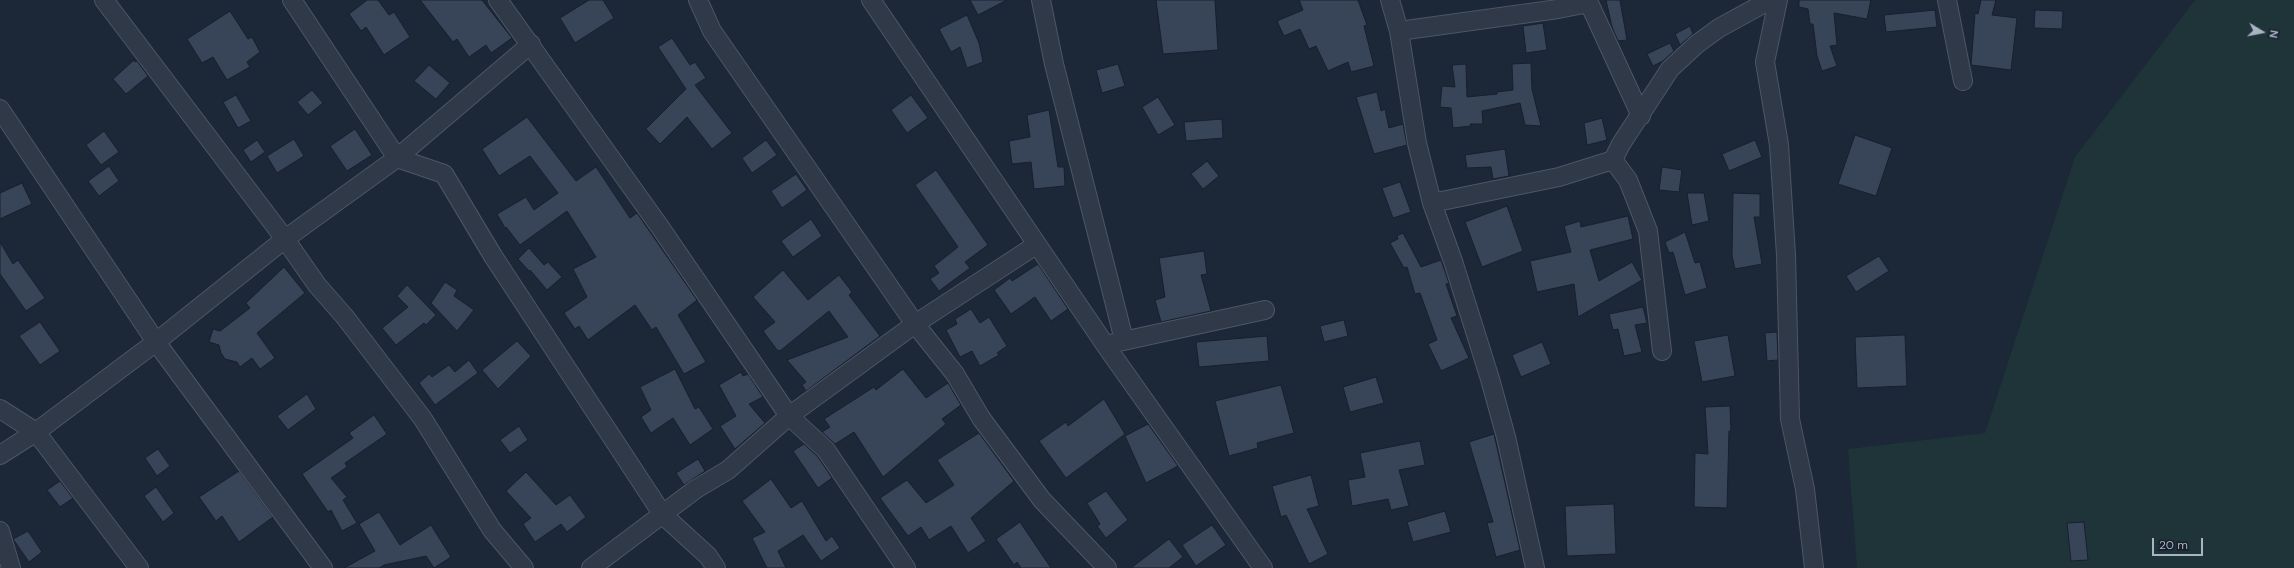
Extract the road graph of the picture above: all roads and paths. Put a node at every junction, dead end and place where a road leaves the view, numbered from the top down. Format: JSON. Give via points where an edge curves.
{"nodes":[{"id":1,"x":104,"y":0,"type":"edge"},
{"id":2,"x":292,"y":0,"type":"edge"},
{"id":3,"x":498,"y":0,"type":"edge"},
{"id":4,"x":698,"y":0,"type":"edge"},
{"id":5,"x":871,"y":0,"type":"edge"},
{"id":6,"x":1041,"y":0,"type":"edge"},
{"id":7,"x":1390,"y":0,"type":"edge"},
{"id":8,"x":1770,"y":0,"type":"edge"},
{"id":9,"x":1778,"y":0,"type":"edge"},
{"id":10,"x":1947,"y":0,"type":"edge"},
{"id":11,"x":1589,"y":1,"type":"edge"},
{"id":12,"x":1399,"y":31,"type":"junction"},
{"id":13,"x":531,"y":44,"type":"junction"},
{"id":14,"x":1963,"y":81,"type":"dead end"},
{"id":15,"x":0,"y":109,"type":"edge"},
{"id":16,"x":1641,"y":116,"type":"junction"},
{"id":17,"x":397,"y":158,"type":"junction"},
{"id":18,"x":1613,"y":160,"type":"junction"},
{"id":19,"x":1432,"y":203,"type":"junction"},
{"id":20,"x":286,"y":239,"type":"junction"},
{"id":21,"x":1036,"y":245,"type":"junction"},
{"id":22,"x":1265,"y":310,"type":"dead end"},
{"id":23,"x":915,"y":324,"type":"junction"},
{"id":24,"x":1124,"y":340,"type":"junction"},
{"id":25,"x":156,"y":342,"type":"junction"},
{"id":26,"x":1106,"y":346,"type":"junction"},
{"id":27,"x":1662,"y":351,"type":"dead end"},
{"id":28,"x":0,"y":409,"type":"edge"},
{"id":29,"x":789,"y":416,"type":"junction"},
{"id":30,"x":36,"y":432,"type":"junction"},
{"id":31,"x":0,"y":455,"type":"edge"},
{"id":32,"x":663,"y":514,"type":"junction"},
{"id":33,"x":0,"y":531,"type":"edge"},
{"id":34,"x":11,"y":568,"type":"edge"},
{"id":35,"x":139,"y":568,"type":"edge"},
{"id":36,"x":324,"y":568,"type":"edge"},
{"id":37,"x":524,"y":568,"type":"edge"},
{"id":38,"x":591,"y":568,"type":"edge"},
{"id":39,"x":716,"y":568,"type":"edge"},
{"id":40,"x":906,"y":568,"type":"edge"},
{"id":41,"x":1106,"y":568,"type":"edge"},
{"id":42,"x":1263,"y":568,"type":"edge"},
{"id":43,"x":1535,"y":568,"type":"edge"},
{"id":44,"x":1814,"y":568,"type":"edge"}],
"edges":[{"from":1,"to":20,"type":"street"},
{"from":2,"to":17,"type":"street"},
{"from":3,"to":13,"type":"street"},
{"from":4,"to":23,"type":"street","via":[[712,31]]},
{"from":5,"to":21,"type":"street"},
{"from":6,"to":24,"type":"street","via":[[1054,64]]},
{"from":7,"to":12,"type":"street"},
{"from":8,"to":16,"type":"street","via":[[1719,28],[1697,44],[1670,69]]},
{"from":9,"to":44,"type":"street","via":[[1765,62],[1779,144],[1786,255],[1790,419],[1804,489]]},
{"from":10,"to":14,"type":"street"},
{"from":11,"to":12,"type":"street","via":[[1558,9]]},
{"from":11,"to":16,"type":"street"},
{"from":12,"to":19,"type":"street","via":[[1417,143]]},
{"from":13,"to":17,"type":"street"},
{"from":13,"to":29,"type":"street"},
{"from":15,"to":25,"type":"street"},
{"from":16,"to":18,"type":"street"},
{"from":17,"to":20,"type":"street"},
{"from":17,"to":32,"type":"street","via":[[444,174],[492,256]]},
{"from":18,"to":19,"type":"street","via":[[1559,177]]},
{"from":18,"to":27,"type":"street","via":[[1628,180],[1648,231]]},
{"from":19,"to":43,"type":"street","via":[[1490,379],[1506,437]]},
{"from":20,"to":25,"type":"street"},
{"from":20,"to":37,"type":"street","via":[[317,285],[424,419],[492,530]]},
{"from":21,"to":23,"type":"street"},
{"from":21,"to":26,"type":"street"},
{"from":22,"to":24,"type":"street"},
{"from":23,"to":29,"type":"street"},
{"from":23,"to":41,"type":"street","via":[[955,374],[982,418],[1042,500]]},
{"from":24,"to":26,"type":"street"},
{"from":25,"to":30,"type":"street"},
{"from":25,"to":36,"type":"street"},
{"from":26,"to":42,"type":"street"},
{"from":28,"to":30,"type":"street"},
{"from":29,"to":32,"type":"street","via":[[728,470],[696,489]]},
{"from":29,"to":40,"type":"street","via":[[826,450]]},
{"from":30,"to":31,"type":"street"},
{"from":30,"to":35,"type":"street"},
{"from":32,"to":38,"type":"street"},
{"from":32,"to":39,"type":"street","via":[[708,556]]},
{"from":33,"to":34,"type":"street"}]}
